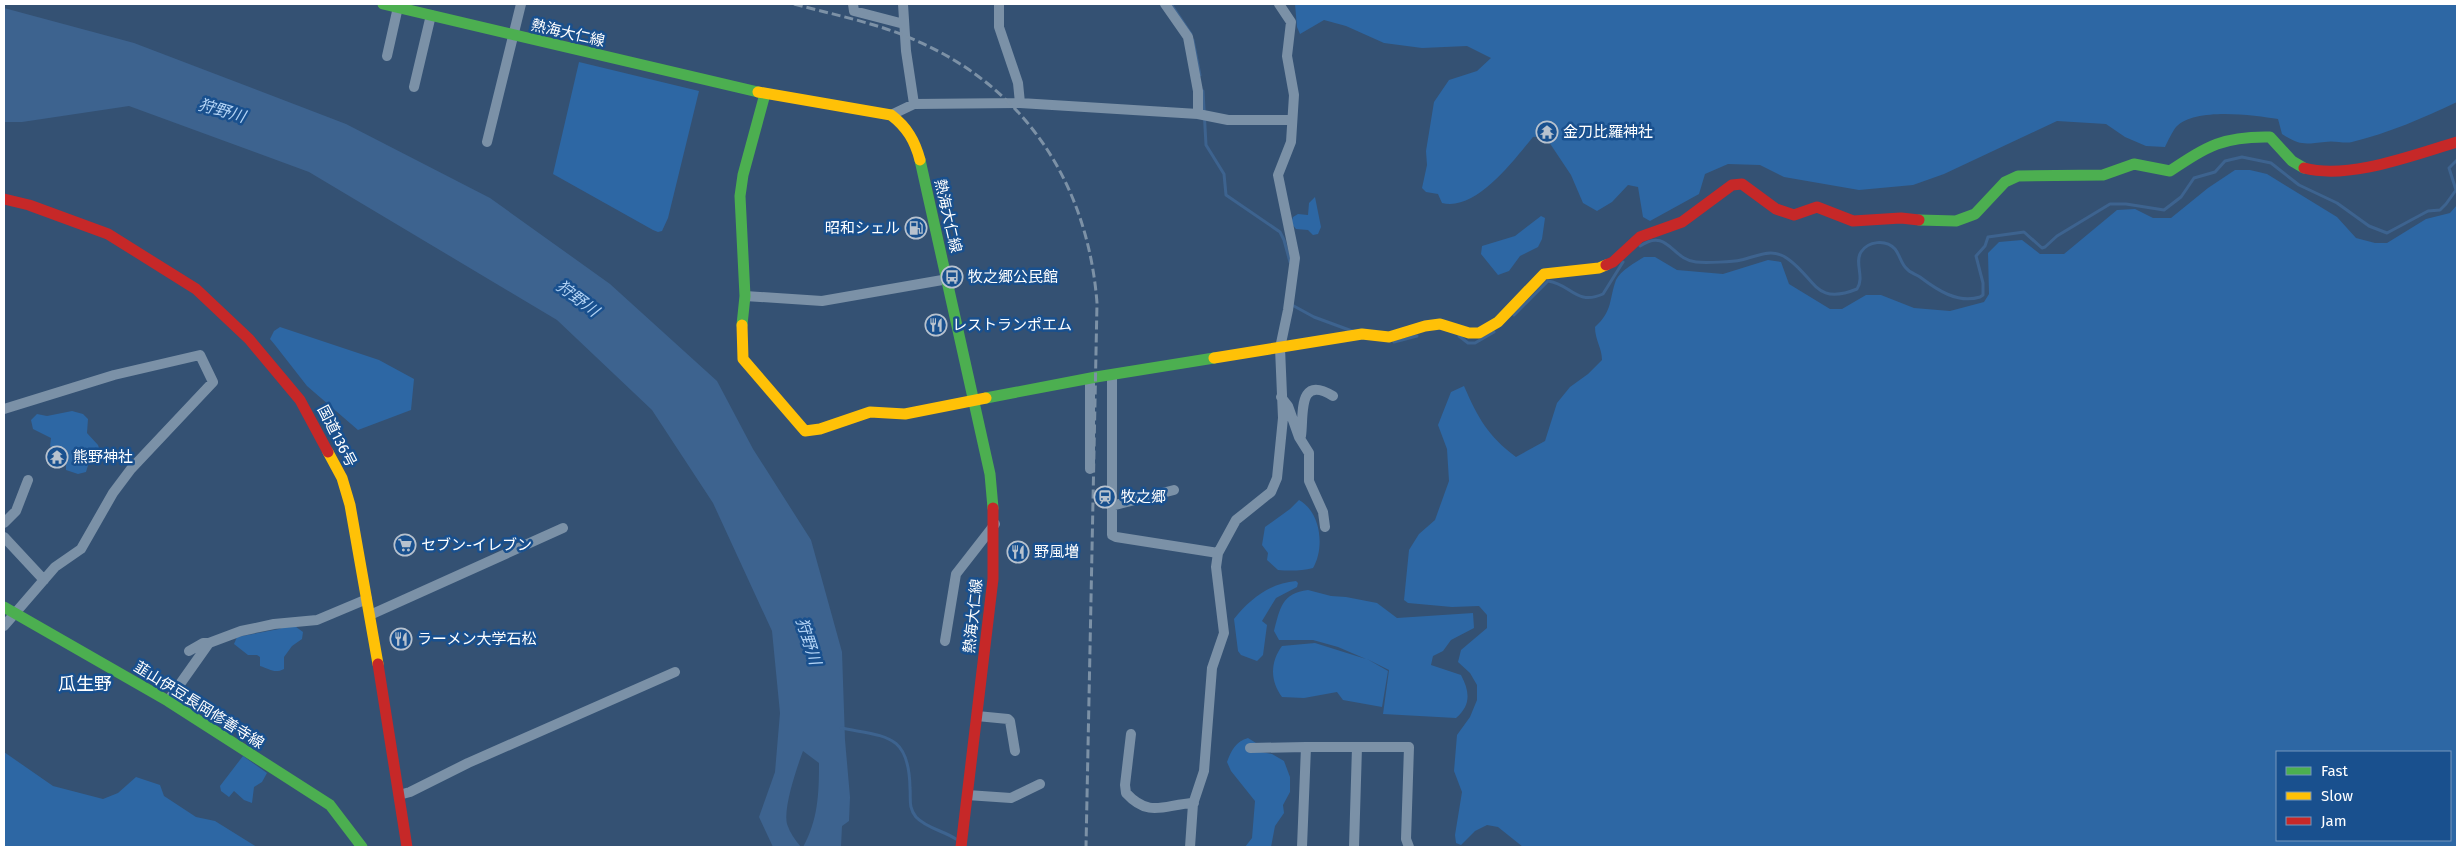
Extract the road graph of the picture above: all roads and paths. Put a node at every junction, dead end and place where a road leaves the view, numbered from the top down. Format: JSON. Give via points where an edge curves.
{"nodes":[{"id":1,"x":383,"y":4,"type":"edge"},
{"id":2,"x":521,"y":4,"type":"edge"},
{"id":3,"x":853,"y":4,"type":"edge"},
{"id":4,"x":903,"y":4,"type":"edge"},
{"id":5,"x":999,"y":4,"type":"edge"},
{"id":6,"x":1165,"y":4,"type":"edge"},
{"id":7,"x":1279,"y":4,"type":"edge"},
{"id":8,"x":398,"y":7,"type":"junction"},
{"id":9,"x":430,"y":15,"type":"junction"},
{"id":10,"x":904,"y":24,"type":"junction"},
{"id":11,"x":513,"y":36,"type":"junction"},
{"id":12,"x":387,"y":56,"type":"dead end"},
{"id":13,"x":414,"y":87,"type":"dead end"},
{"id":14,"x":765,"y":94,"type":"junction"},
{"id":15,"x":1020,"y":103,"type":"junction"},
{"id":16,"x":914,"y":104,"type":"junction"},
{"id":17,"x":891,"y":115,"type":"junction"},
{"id":18,"x":1202,"y":115,"type":"junction"},
{"id":19,"x":1292,"y":120,"type":"junction"},
{"id":20,"x":487,"y":142,"type":"dead end"},
{"id":21,"x":2457,"y":142,"type":"edge"},
{"id":22,"x":4,"y":199,"type":"edge"},
{"id":23,"x":948,"y":279,"type":"junction"},
{"id":24,"x":745,"y":296,"type":"junction"},
{"id":25,"x":1280,"y":348,"type":"junction"},
{"id":26,"x":1112,"y":375,"type":"junction"},
{"id":27,"x":1090,"y":378,"type":"junction"},
{"id":28,"x":1280,"y":396,"type":"junction"},
{"id":29,"x":1334,"y":396,"type":"dead end"},
{"id":30,"x":975,"y":402,"type":"junction"},
{"id":31,"x":4,"y":409,"type":"edge"},
{"id":32,"x":1300,"y":439,"type":"junction"},
{"id":33,"x":1090,"y":470,"type":"dead end"},
{"id":34,"x":28,"y":480,"type":"dead end"},
{"id":35,"x":1174,"y":490,"type":"dead end"},
{"id":36,"x":1111,"y":506,"type":"junction"},
{"id":37,"x":4,"y":523,"type":"edge"},
{"id":38,"x":995,"y":524,"type":"junction"},
{"id":39,"x":1325,"y":527,"type":"dead end"},
{"id":40,"x":563,"y":528,"type":"dead end"},
{"id":41,"x":4,"y":537,"type":"edge"},
{"id":42,"x":1218,"y":553,"type":"junction"},
{"id":43,"x":44,"y":580,"type":"junction"},
{"id":44,"x":367,"y":599,"type":"junction"},
{"id":45,"x":9,"y":610,"type":"edge"},
{"id":46,"x":370,"y":615,"type":"junction"},
{"id":47,"x":4,"y":626,"type":"edge"},
{"id":48,"x":945,"y":640,"type":"dead end"},
{"id":49,"x":209,"y":643,"type":"junction"},
{"id":50,"x":189,"y":651,"type":"dead end"},
{"id":51,"x":675,"y":672,"type":"dead end"},
{"id":52,"x":168,"y":701,"type":"junction"},
{"id":53,"x":977,"y":716,"type":"junction"},
{"id":54,"x":1131,"y":734,"type":"dead end"},
{"id":55,"x":1306,"y":747,"type":"junction"},
{"id":56,"x":1357,"y":747,"type":"junction"},
{"id":57,"x":1250,"y":748,"type":"dead end"},
{"id":58,"x":1015,"y":751,"type":"dead end"},
{"id":59,"x":1040,"y":784,"type":"dead end"},
{"id":60,"x":399,"y":795,"type":"junction"},
{"id":61,"x":967,"y":796,"type":"junction"},
{"id":62,"x":1194,"y":803,"type":"junction"},
{"id":63,"x":362,"y":847,"type":"edge"},
{"id":64,"x":407,"y":847,"type":"edge"},
{"id":65,"x":961,"y":847,"type":"edge"},
{"id":66,"x":1190,"y":847,"type":"edge"},
{"id":67,"x":1302,"y":847,"type":"edge"},
{"id":68,"x":1354,"y":847,"type":"edge"},
{"id":69,"x":1409,"y":847,"type":"edge"}],
"edges":[{"from":1,"to":8,"type":"main road","name":"熱海大仁線"},
{"from":2,"to":11,"type":"street"},
{"from":3,"to":10,"type":"street","via":[[854,11]]},
{"from":4,"to":10,"type":"street"},
{"from":5,"to":15,"type":"street","via":[[1000,27],[1018,83]]},
{"from":6,"to":18,"type":"street","via":[[1188,37]]},
{"from":7,"to":19,"type":"street","via":[[1291,22],[1287,56],[1294,95]]},
{"from":8,"to":9,"type":"main road","name":"熱海大仁線"},
{"from":8,"to":12,"type":"street"},
{"from":9,"to":11,"type":"main road","name":"熱海大仁線"},
{"from":9,"to":13,"type":"street"},
{"from":10,"to":16,"type":"street"},
{"from":11,"to":14,"type":"main road","name":"熱海大仁線"},
{"from":11,"to":20,"type":"street"},
{"from":14,"to":17,"type":"main road","name":"熱海大仁線"},
{"from":14,"to":24,"type":"main road","via":[[745,165],[740,196]]},
{"from":15,"to":16,"type":"street"},
{"from":15,"to":18,"type":"street"},
{"from":16,"to":17,"type":"street"},
{"from":17,"to":23,"type":"main road","name":"熱海大仁線","via":[[903,124],[916,145]]},
{"from":18,"to":19,"type":"street","via":[[1228,120]]},
{"from":19,"to":25,"type":"street","via":[[1292,142],[1278,175],[1295,258]]},
{"from":21,"to":25,"type":"main road","via":[[2357,170],[2308,170],[2298,166],[2270,137],[2218,140],[2170,171],[2134,164],[2103,175],[2018,176],[2005,182],[1975,214],[1949,222],[1902,218],[1853,221],[1817,207],[1794,215],[1776,209],[1742,184],[1737,184],[1682,222],[1640,237],[1607,265],[1544,274],[1498,322],[1479,332],[1469,333],[1440,324],[1395,337],[1362,334]]},
{"from":22,"to":44,"type":"main road","name":"国道136号","via":[[108,234],[196,290],[249,339],[300,400],[342,478],[356,530]]},
{"from":23,"to":24,"type":"street","via":[[822,301]]},
{"from":23,"to":30,"type":"main road","name":"熱海大仁線"},
{"from":24,"to":30,"type":"main road","via":[[741,337],[743,359],[805,432],[870,412],[905,414]]},
{"from":25,"to":26,"type":"main road"},
{"from":25,"to":28,"type":"street"},
{"from":26,"to":27,"type":"main road"},
{"from":26,"to":36,"type":"street"},
{"from":27,"to":30,"type":"main road"},
{"from":27,"to":33,"type":"street"},
{"from":28,"to":32,"type":"street","via":[[1291,412]]},
{"from":28,"to":42,"type":"street","via":[[1283,418],[1276,484],[1266,497],[1236,520]]},
{"from":29,"to":32,"type":"street","via":[[1318,390],[1305,395]]},
{"from":30,"to":38,"type":"main road","name":"熱海大仁線","via":[[990,474]]},
{"from":31,"to":43,"type":"street","via":[[114,375],[200,355],[213,382],[131,469],[113,493],[81,549],[55,567]]},
{"from":32,"to":39,"type":"street","via":[[1309,453],[1309,481],[1323,512]]},
{"from":34,"to":37,"type":"street","via":[[16,511]]},
{"from":35,"to":36,"type":"street"},
{"from":36,"to":42,"type":"street","via":[[1110,531],[1116,538]]},
{"from":38,"to":48,"type":"street","via":[[956,574]]},
{"from":38,"to":53,"type":"main road","name":"熱海大仁線","via":[[993,579]]},
{"from":40,"to":46,"type":"street"},
{"from":41,"to":43,"type":"street"},
{"from":42,"to":62,"type":"street","via":[[1216,568],[1224,632],[1212,668],[1204,770]]},
{"from":43,"to":45,"type":"street"},
{"from":44,"to":46,"type":"main road","name":"国道136号"},
{"from":44,"to":49,"type":"street","via":[[317,620],[241,631]]},
{"from":45,"to":47,"type":"street"},
{"from":45,"to":52,"type":"main road","name":"韮山伊豆長岡修善寺線"},
{"from":46,"to":60,"type":"main road","name":"国道136号"},
{"from":49,"to":50,"type":"street","via":[[202,643]]},
{"from":49,"to":52,"type":"street"},
{"from":51,"to":60,"type":"street"},
{"from":52,"to":63,"type":"main road","name":"韮山伊豆長岡修善寺線","via":[[330,805]]},
{"from":53,"to":58,"type":"street","via":[[1008,718]]},
{"from":53,"to":61,"type":"main road","name":"熱海大仁線"},
{"from":54,"to":62,"type":"street","via":[[1126,793],[1144,808],[1165,809]]},
{"from":55,"to":56,"type":"street"},
{"from":55,"to":57,"type":"street"},
{"from":55,"to":67,"type":"street"},
{"from":56,"to":68,"type":"street"},
{"from":56,"to":69,"type":"street","via":[[1410,747],[1406,839]]},
{"from":59,"to":61,"type":"street","via":[[1011,798]]},
{"from":60,"to":64,"type":"main road","name":"国道136号"},
{"from":61,"to":65,"type":"main road","name":"熱海大仁線"},
{"from":62,"to":66,"type":"street"}]}
